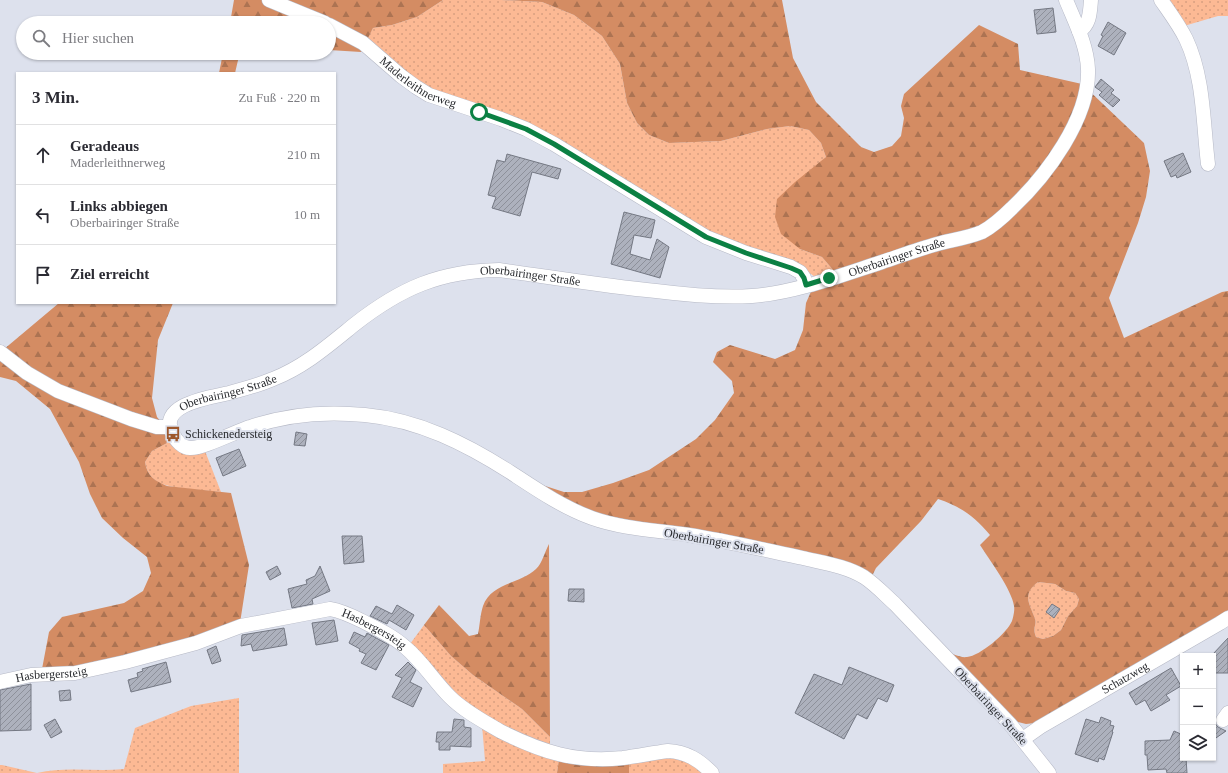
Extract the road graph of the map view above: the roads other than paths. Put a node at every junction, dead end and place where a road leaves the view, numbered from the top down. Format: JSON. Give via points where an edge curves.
{"nodes":[{"id":1,"x":269,"y":0,"type":"edge"},
{"id":2,"x":1066,"y":0,"type":"edge"},
{"id":3,"x":1091,"y":0,"type":"edge"},
{"id":4,"x":1161,"y":0,"type":"edge"},
{"id":5,"x":308,"y":16,"type":"edge"},
{"id":6,"x":336,"y":29,"type":"edge"},
{"id":7,"x":1079,"y":31,"type":"junction"},
{"id":8,"x":1208,"y":164,"type":"dead end"},
{"id":9,"x":806,"y":285,"type":"junction"},
{"id":10,"x":0,"y":352,"type":"edge"},
{"id":11,"x":170,"y":427,"type":"junction"},
{"id":12,"x":1228,"y":618,"type":"edge"},
{"id":13,"x":0,"y":682,"type":"edge"},
{"id":14,"x":1023,"y":739,"type":"junction"},
{"id":15,"x":712,"y":773,"type":"edge"},
{"id":16,"x":1049,"y":773,"type":"edge"}],
"edges":[{"from":1,"to":5,"type":"street"},
{"from":2,"to":7,"type":"street","name":"Oberbairinger Straße"},
{"from":3,"to":7,"type":"street","via":[[1086,25]]},
{"from":4,"to":8,"type":"street","via":[[1178,23],[1193,60],[1200,87]]},
{"from":6,"to":9,"type":"street","name":"Maderleithnerweg","via":[[363,43],[401,76],[429,95],[526,129],[706,237],[800,272]]},
{"from":7,"to":9,"type":"street","name":"Oberbairinger Straße","via":[[1088,75],[1078,116],[1057,155],[1000,220],[983,231],[960,239]]},
{"from":9,"to":11,"type":"street","name":"Oberbairinger Straße","via":[[752,296],[695,296],[499,270],[456,274],[434,279],[396,295],[295,369],[249,388],[198,399],[187,404],[172,417]]},
{"from":10,"to":11,"type":"street","via":[[58,392],[131,419],[157,427]]},
{"from":11,"to":14,"type":"street","name":"Oberbairinger Straße","via":[[178,441],[190,448],[202,446],[253,426],[297,415],[345,413],[392,419],[455,441],[564,505],[593,518],[628,527],[753,547],[849,570],[879,588]]},
{"from":12,"to":14,"type":"street","name":"Schatzweg","via":[[1040,726]]},
{"from":13,"to":15,"type":"street","name":"Hasbergersteig","via":[[30,674],[75,673],[196,643],[241,626],[330,609],[339,610],[392,637],[418,659],[461,706],[533,747],[561,755],[591,759],[676,751],[699,760]]},
{"from":14,"to":16,"type":"street","name":"Oberbairinger Straße"}]}
